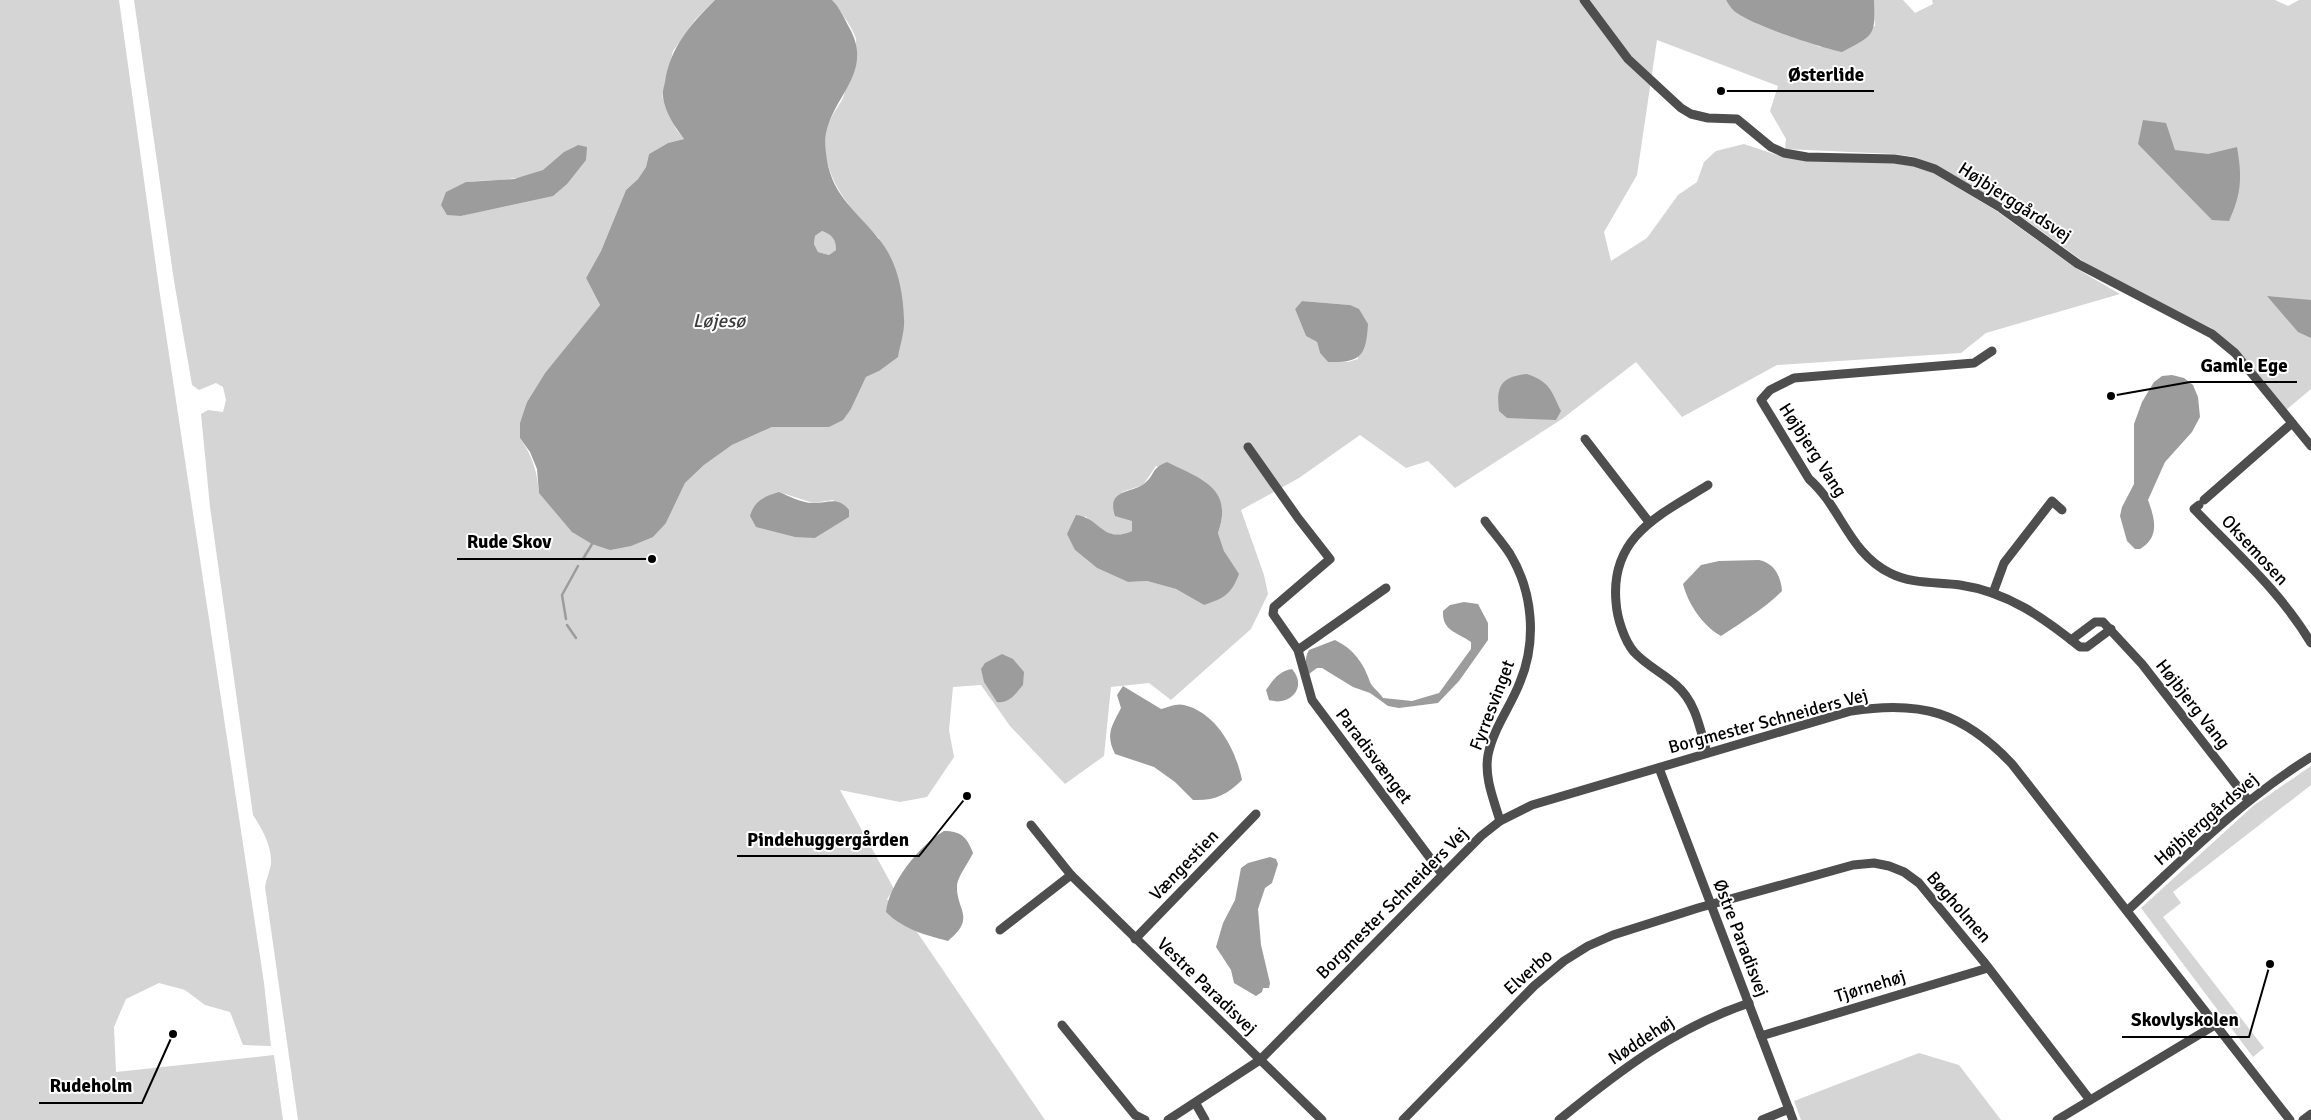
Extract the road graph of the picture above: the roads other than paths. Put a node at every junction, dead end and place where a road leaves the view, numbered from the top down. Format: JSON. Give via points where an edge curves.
{"nodes":[{"id":1,"x":1584,"y":0,"type":"edge"},
{"id":2,"x":1992,"y":351,"type":"dead end"},
{"id":3,"x":2292,"y":423,"type":"junction"},
{"id":4,"x":1585,"y":439,"type":"dead end"},
{"id":5,"x":2311,"y":446,"type":"edge"},
{"id":6,"x":1248,"y":447,"type":"dead end"},
{"id":7,"x":1708,"y":485,"type":"dead end"},
{"id":8,"x":2062,"y":510,"type":"dead end"},
{"id":9,"x":1485,"y":521,"type":"dead end"},
{"id":10,"x":1649,"y":522,"type":"junction"},
{"id":11,"x":1386,"y":588,"type":"dead end"},
{"id":12,"x":1993,"y":593,"type":"junction"},
{"id":13,"x":2111,"y":629,"type":"junction"},
{"id":14,"x":2071,"y":640,"type":"junction"},
{"id":15,"x":2311,"y":643,"type":"edge"},
{"id":16,"x":1298,"y":650,"type":"junction"},
{"id":17,"x":1707,"y":753,"type":"junction"},
{"id":18,"x":2311,"y":757,"type":"edge"},
{"id":19,"x":1659,"y":768,"type":"junction"},
{"id":20,"x":2248,"y":800,"type":"junction"},
{"id":21,"x":1256,"y":814,"type":"dead end"},
{"id":22,"x":1500,"y":821,"type":"junction"},
{"id":23,"x":1031,"y":825,"type":"dead end"},
{"id":24,"x":1442,"y":874,"type":"junction"},
{"id":25,"x":1071,"y":875,"type":"junction"},
{"id":26,"x":1712,"y":906,"type":"junction"},
{"id":27,"x":2127,"y":911,"type":"junction"},
{"id":28,"x":1000,"y":930,"type":"dead end"},
{"id":29,"x":1135,"y":939,"type":"junction"},
{"id":30,"x":1988,"y":968,"type":"junction"},
{"id":31,"x":1749,"y":1003,"type":"junction"},
{"id":32,"x":2215,"y":1024,"type":"junction"},
{"id":33,"x":1062,"y":1025,"type":"dead end"},
{"id":34,"x":1761,"y":1036,"type":"junction"},
{"id":35,"x":1260,"y":1060,"type":"junction"},
{"id":36,"x":2090,"y":1100,"type":"junction"},
{"id":37,"x":1196,"y":1104,"type":"junction"},
{"id":38,"x":1789,"y":1109,"type":"junction"},
{"id":39,"x":2311,"y":1114,"type":"edge"},
{"id":40,"x":1145,"y":1120,"type":"edge"},
{"id":41,"x":1168,"y":1120,"type":"edge"},
{"id":42,"x":1206,"y":1120,"type":"edge"},
{"id":43,"x":1322,"y":1120,"type":"edge"},
{"id":44,"x":1403,"y":1120,"type":"edge"},
{"id":45,"x":1560,"y":1120,"type":"edge"},
{"id":46,"x":1762,"y":1120,"type":"edge"},
{"id":47,"x":1793,"y":1120,"type":"edge"},
{"id":48,"x":2057,"y":1120,"type":"edge"},
{"id":49,"x":2290,"y":1120,"type":"edge"},
{"id":50,"x":2303,"y":1120,"type":"edge"}],
"edges":[{"from":1,"to":3,"type":"street","name":"Højbjerggårdsvej","via":[[1628,59],[1691,114],[1708,118],[1737,118],[1771,147],[1784,153],[1807,157],[1894,159],[1934,169],[2001,208],[2078,264],[2212,334],[2235,353]]},
{"from":2,"to":12,"type":"street","name":"Højbjerg Vang","via":[[1974,363],[1794,378],[1770,390],[1761,400],[1809,479],[1819,487],[1854,544],[1870,561],[1890,574],[1914,581],[1961,585]]},
{"from":3,"to":5,"type":"street","name":"Højbjerggårdsvej"},
{"from":3,"to":15,"type":"street","name":"Oksemosen","via":[[2194,509],[2288,609]]},
{"from":4,"to":10,"type":"street"},
{"from":6,"to":16,"type":"street","name":"Paradisvænget","via":[[1330,559],[1274,607],[1273,614]]},
{"from":7,"to":10,"type":"street"},
{"from":8,"to":12,"type":"street","via":[[2052,501],[2004,563]]},
{"from":9,"to":22,"type":"street","name":"Fyrresvinget","via":[[1510,554],[1520,575],[1528,599],[1531,626],[1529,655],[1520,682],[1492,739],[1488,755],[1488,782]]},
{"from":10,"to":17,"type":"street","via":[[1624,552],[1615,588],[1617,611],[1632,650],[1647,665],[1676,684],[1688,698]]},
{"from":11,"to":16,"type":"street"},
{"from":12,"to":14,"type":"street","name":"Højbjerg Vang","via":[[2046,620]]},
{"from":13,"to":14,"type":"street","via":[[2104,622],[2095,622]]},
{"from":13,"to":14,"type":"street","name":"Højbjerg Vang","via":[[2087,647],[2080,648]]},
{"from":13,"to":20,"type":"street","name":"Højbjerg Vang"},
{"from":16,"to":24,"type":"street","name":"Paradisvænget","via":[[1312,700]]},
{"from":17,"to":19,"type":"street","name":"Borgmester Schneiders Vej"},
{"from":17,"to":27,"type":"street","name":"Borgmester Schneiders Vej","via":[[1851,711],[1879,706],[1923,709],[1956,720],[1978,732],[2012,764]]},
{"from":18,"to":20,"type":"street","name":"Højbjerggårdsvej"},
{"from":19,"to":22,"type":"street","name":"Borgmester Schneiders Vej","via":[[1532,805]]},
{"from":19,"to":26,"type":"street","name":"Østre Paradisvej"},
{"from":20,"to":27,"type":"street","name":"Højbjerggårdsvej"},
{"from":21,"to":29,"type":"street","name":"Vængestien"},
{"from":22,"to":24,"type":"street","name":"Borgmester Schneiders Vej"},
{"from":23,"to":25,"type":"street","name":"Vestre Paradisvej"},
{"from":24,"to":35,"type":"street","name":"Borgmester Schneiders Vej"},
{"from":25,"to":28,"type":"street"},
{"from":25,"to":29,"type":"street","name":"Vestre Paradisvej"},
{"from":26,"to":30,"type":"street","name":"Bøgholmen","via":[[1853,865],[1878,864],[1904,872],[1920,883]]},
{"from":26,"to":31,"type":"street","name":"Østre Paradisvej"},
{"from":26,"to":44,"type":"street","name":"Elverbo","via":[[1613,935],[1564,961],[1534,986]]},
{"from":27,"to":32,"type":"street","name":"Borgmester Schneiders Vej"},
{"from":29,"to":35,"type":"street","name":"Vestre Paradisvej"},
{"from":30,"to":34,"type":"street","name":"Tjørnehøj"},
{"from":30,"to":36,"type":"street","name":"Bøgholmen"},
{"from":31,"to":34,"type":"street","name":"Østre Paradisvej"},
{"from":31,"to":45,"type":"street","name":"Nøddehøj","via":[[1665,1041],[1621,1070]]},
{"from":32,"to":36,"type":"street"},
{"from":32,"to":49,"type":"street","name":"Borgmester Schneiders Vej"},
{"from":33,"to":40,"type":"street","via":[[1135,1115]]},
{"from":34,"to":38,"type":"street","name":"Østre Paradisvej"},
{"from":35,"to":37,"type":"street","name":"Borgmester Schneiders Vej"},
{"from":35,"to":43,"type":"street","name":"Vestre Paradisvej"},
{"from":36,"to":48,"type":"street"},
{"from":37,"to":41,"type":"street","name":"Borgmester Schneiders Vej"},
{"from":37,"to":42,"type":"street"},
{"from":38,"to":46,"type":"street"},
{"from":38,"to":47,"type":"street","name":"Østre Paradisvej"},
{"from":39,"to":50,"type":"street"}]}
